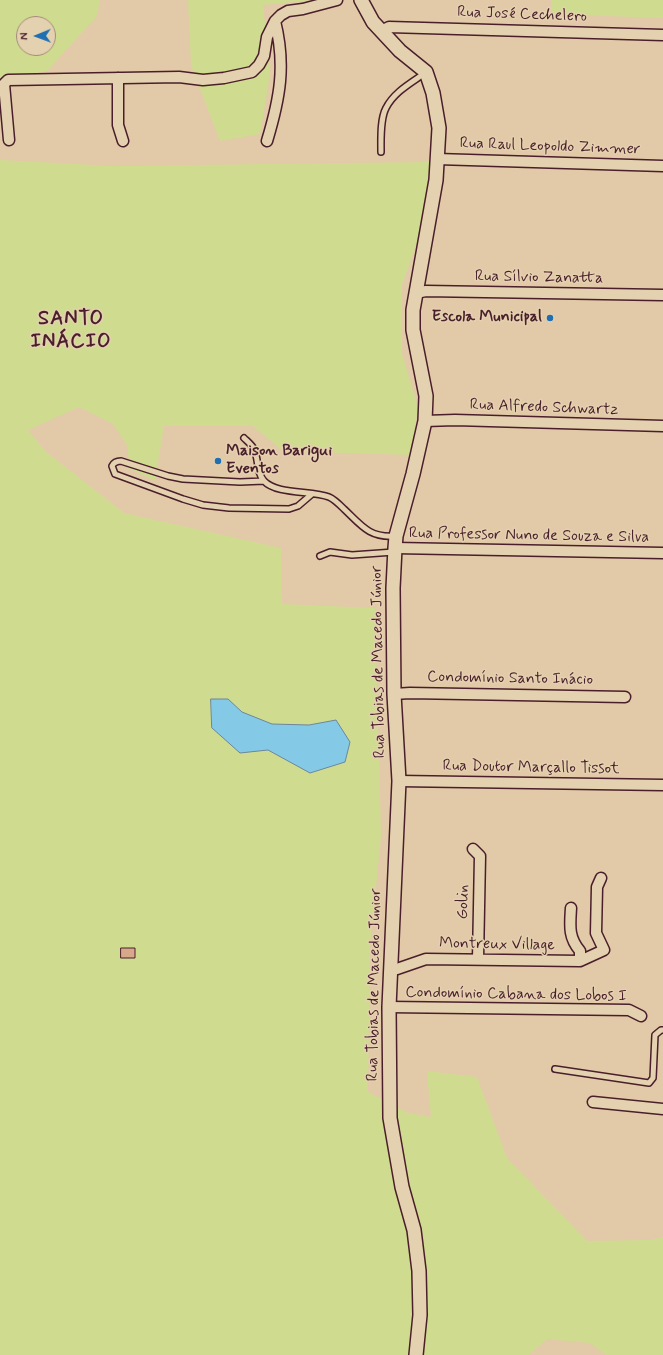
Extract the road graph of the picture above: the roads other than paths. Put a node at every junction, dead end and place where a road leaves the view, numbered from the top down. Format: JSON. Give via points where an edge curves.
{"nodes":[{"id":1,"x":337,"y":0,"type":"edge"},
{"id":2,"x":364,"y":3,"type":"edge"},
{"id":3,"x":274,"y":21,"type":"junction"},
{"id":4,"x":381,"y":31,"type":"junction"},
{"id":5,"x":663,"y":34,"type":"edge"},
{"id":6,"x":426,"y":72,"type":"junction"},
{"id":7,"x":118,"y":78,"type":"junction"},
{"id":8,"x":9,"y":140,"type":"dead end"},
{"id":9,"x":267,"y":140,"type":"dead end"},
{"id":10,"x":123,"y":141,"type":"dead end"},
{"id":11,"x":381,"y":152,"type":"dead end"},
{"id":12,"x":437,"y":159,"type":"junction"},
{"id":13,"x":663,"y":166,"type":"edge"},
{"id":14,"x":416,"y":293,"type":"junction"},
{"id":15,"x":663,"y":295,"type":"edge"},
{"id":16,"x":425,"y":421,"type":"junction"},
{"id":17,"x":663,"y":426,"type":"edge"},
{"id":18,"x":244,"y":438,"type":"dead end"},
{"id":19,"x":264,"y":481,"type":"junction"},
{"id":20,"x":312,"y":494,"type":"junction"},
{"id":21,"x":395,"y":545,"type":"junction"},
{"id":22,"x":663,"y":553,"type":"edge"},
{"id":23,"x":320,"y":556,"type":"dead end"},
{"id":24,"x":394,"y":694,"type":"junction"},
{"id":25,"x":625,"y":697,"type":"dead end"},
{"id":26,"x":399,"y":781,"type":"junction"},
{"id":27,"x":663,"y":785,"type":"edge"},
{"id":28,"x":473,"y":849,"type":"dead end"},
{"id":29,"x":601,"y":878,"type":"dead end"},
{"id":30,"x":571,"y":908,"type":"dead end"},
{"id":31,"x":478,"y":959,"type":"junction"},
{"id":32,"x":580,"y":961,"type":"junction"},
{"id":33,"x":390,"y":968,"type":"junction"},
{"id":34,"x":389,"y":1007,"type":"junction"},
{"id":35,"x":641,"y":1016,"type":"dead end"},
{"id":36,"x":663,"y":1030,"type":"edge"},
{"id":37,"x":555,"y":1069,"type":"dead end"},
{"id":38,"x":593,"y":1102,"type":"dead end"},
{"id":39,"x":663,"y":1109,"type":"edge"},
{"id":40,"x":416,"y":1355,"type":"edge"}],
"edges":[{"from":1,"to":3,"type":"street","via":[[288,11]]},
{"from":2,"to":4,"type":"street","via":[[373,22]]},
{"from":3,"to":7,"type":"street","via":[[267,37],[264,56],[252,72],[203,80],[179,77]]},
{"from":3,"to":9,"type":"street","via":[[282,68],[277,110]]},
{"from":4,"to":5,"type":"street","name":"Rua José Cechelero","via":[[389,27]]},
{"from":4,"to":6,"type":"street"},
{"from":6,"to":11,"type":"lane","via":[[395,95],[385,109]]},
{"from":6,"to":12,"type":"street","name":"Rua Tobias de Macedo Júnior","via":[[433,93],[439,128]]},
{"from":7,"to":8,"type":"street","via":[[8,80],[4,84]]},
{"from":7,"to":10,"type":"street","via":[[118,125]]},
{"from":12,"to":13,"type":"street","name":"Rua Raul Leopoldo Zimmer"},
{"from":12,"to":14,"type":"street","name":"Rua Tobias de Macedo Júnior","via":[[436,180]]},
{"from":14,"to":15,"type":"street","name":"Rua Sílvio Zanatta","via":[[426,291]]},
{"from":14,"to":16,"type":"street","name":"Rua Tobias de Macedo Júnior","via":[[413,330],[426,396]]},
{"from":16,"to":17,"type":"street","name":"Rua Alfredo Schwartz"},
{"from":16,"to":21,"type":"street","name":"Rua Tobias de Macedo Júnior"},
{"from":18,"to":19,"type":"lane","via":[[254,449],[257,468]]},
{"from":19,"to":20,"type":"lane","via":[[271,486]]},
{"from":19,"to":20,"type":"lane","via":[[183,479],[121,461],[112,466],[115,474],[183,499],[229,508],[288,509],[298,506]]},
{"from":20,"to":21,"type":"lane","via":[[329,497],[363,528],[386,537]]},
{"from":21,"to":22,"type":"street","name":"Rua Professor Nuno de Souza e Silva"},
{"from":21,"to":23,"type":"lane","via":[[346,555],[330,552]]},
{"from":21,"to":24,"type":"street","name":"Rua Tobias de Macedo Júnior"},
{"from":24,"to":25,"type":"street","name":"Condomínio Santo Inácio"},
{"from":24,"to":26,"type":"street","name":"Rua Tobias de Macedo Júnior"},
{"from":26,"to":27,"type":"street","name":"Rua Doutor Marçallo Tissot"},
{"from":26,"to":33,"type":"street","name":"Rua Tobias de Macedo Júnior"},
{"from":28,"to":31,"type":"street","name":"Golin","via":[[480,856]]},
{"from":29,"to":32,"type":"street","name":"Montreux Village","via":[[597,888],[596,933],[604,950]]},
{"from":30,"to":32,"type":"street","via":[[570,932],[580,951]]},
{"from":31,"to":32,"type":"street","name":"Montreux Village"},
{"from":31,"to":33,"type":"street","name":"Montreux Village","via":[[426,959],[397,969]]},
{"from":33,"to":34,"type":"street","name":"Rua Tobias de Macedo Júnior"},
{"from":34,"to":35,"type":"street","name":"Condomínio Cabana dos Lobos I","via":[[629,1010]]},
{"from":34,"to":40,"type":"street","name":"Rua Tobias de Macedo Júnior","via":[[390,1118],[402,1187],[414,1230],[420,1271],[420,1315]]},
{"from":36,"to":37,"type":"lane","via":[[655,1034],[653,1078],[649,1083]]},
{"from":38,"to":39,"type":"street"}]}
